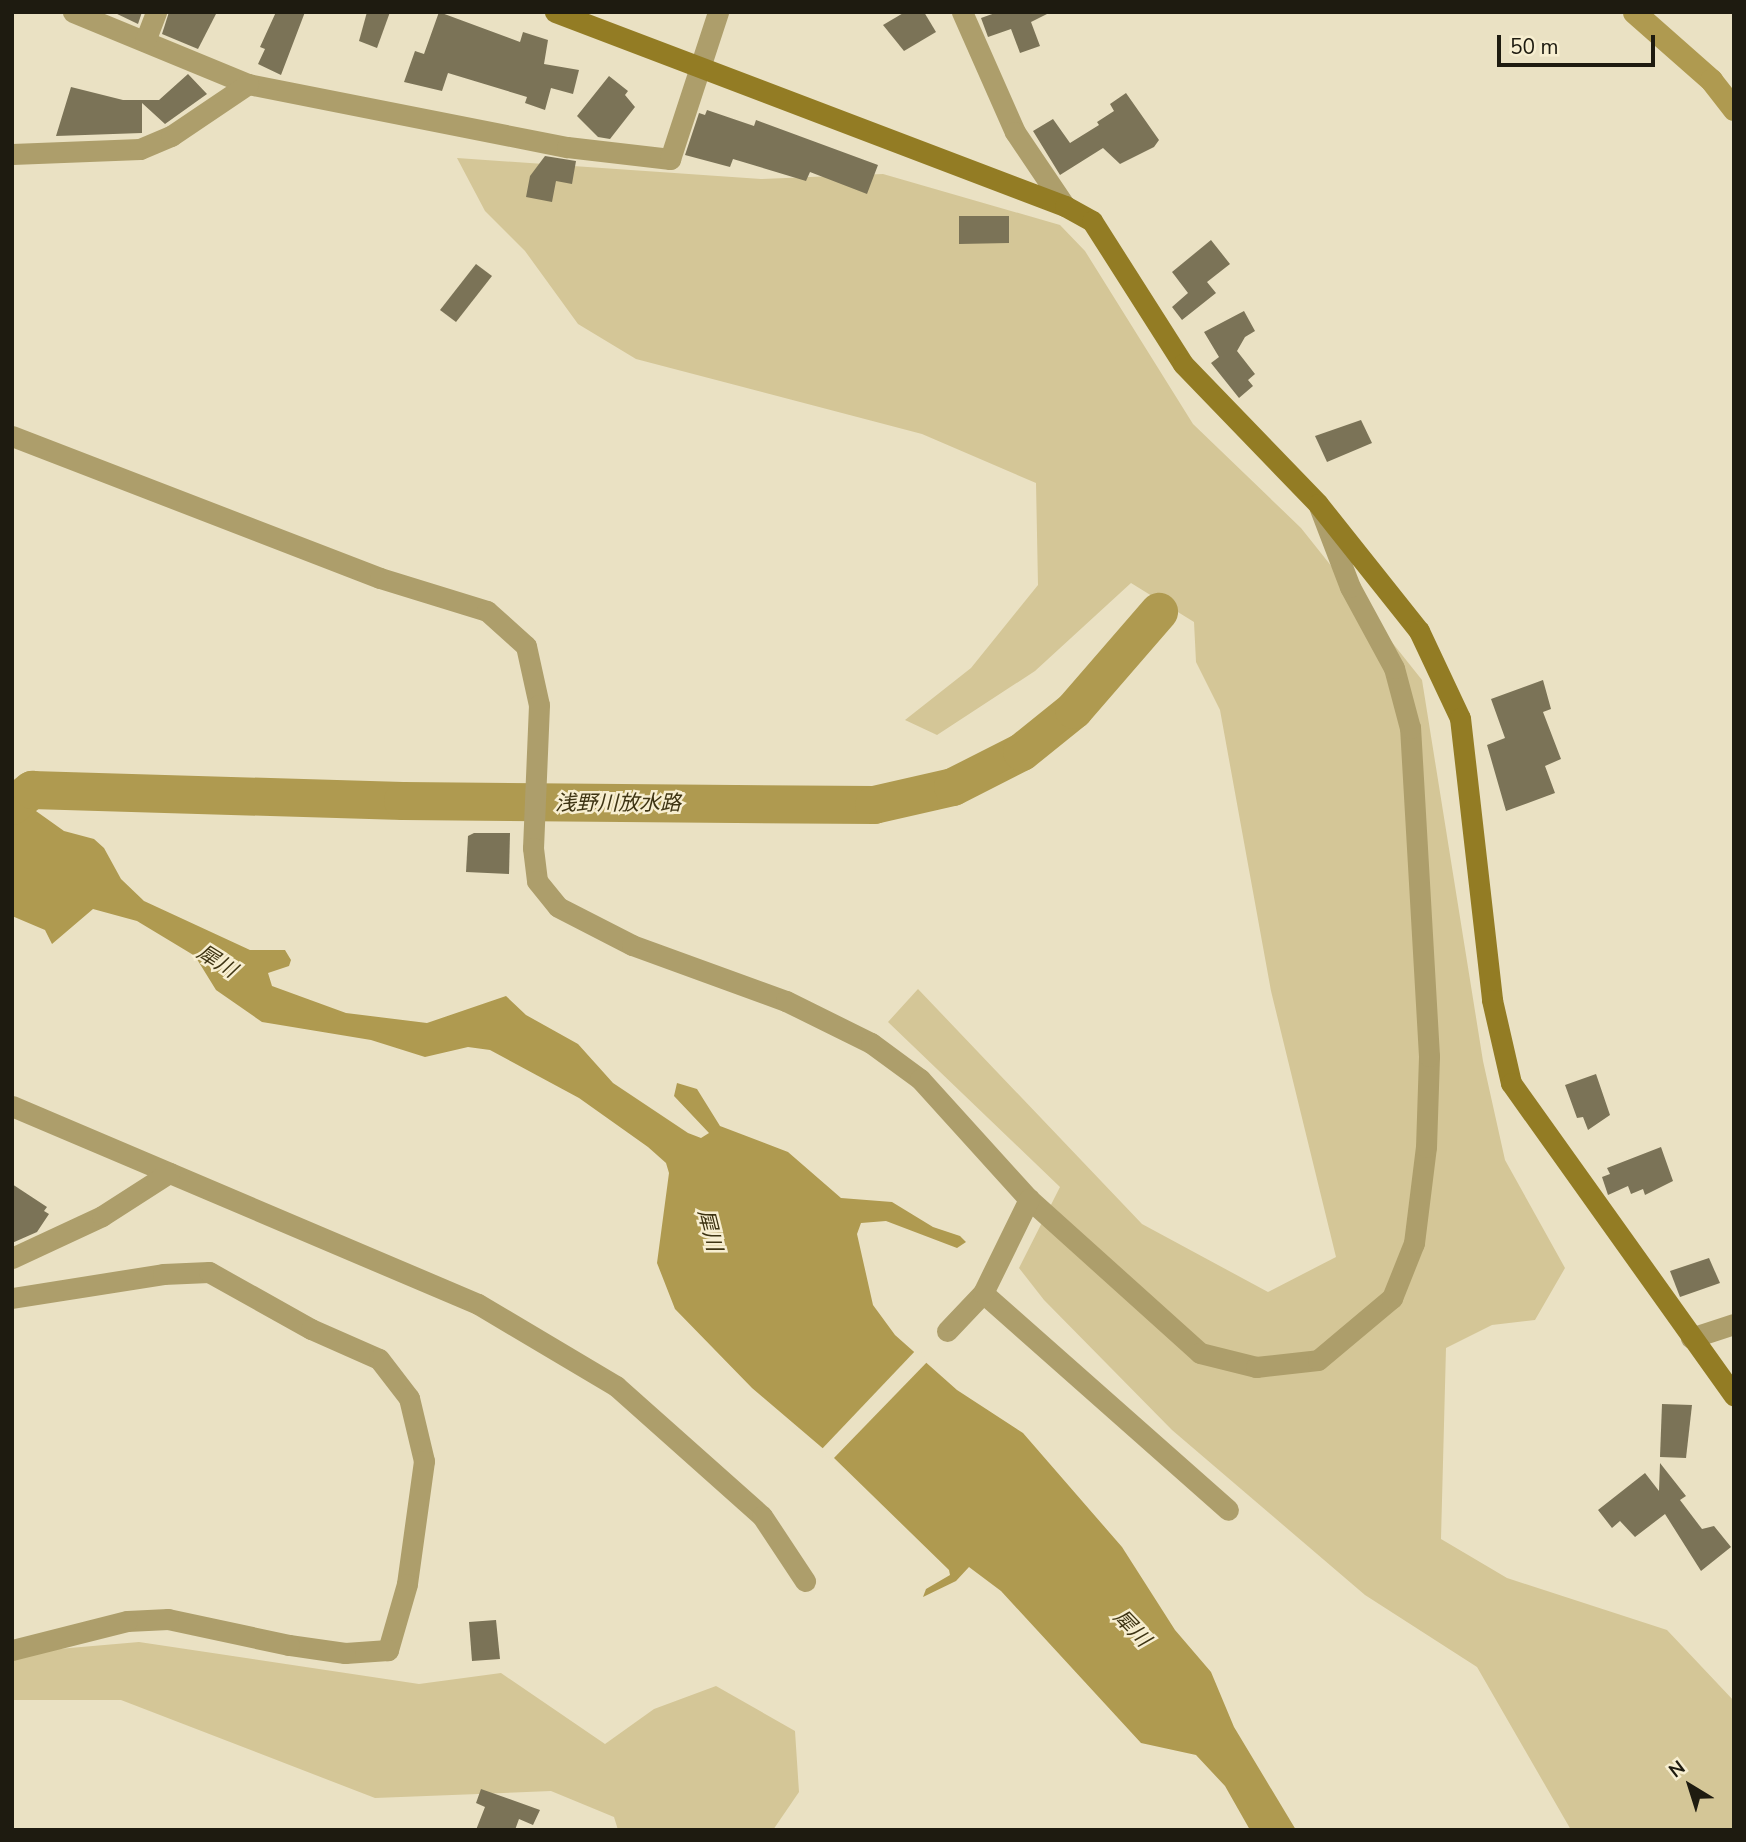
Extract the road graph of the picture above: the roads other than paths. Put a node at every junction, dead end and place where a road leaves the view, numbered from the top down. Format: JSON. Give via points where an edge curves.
{"nodes":[{"id":1,"x":72,"y":12,"type":"edge"},
{"id":2,"x":156,"y":12,"type":"edge"},
{"id":3,"x":555,"y":12,"type":"edge"},
{"id":4,"x":718,"y":12,"type":"edge"},
{"id":5,"x":962,"y":12,"type":"edge"},
{"id":6,"x":145,"y":41,"type":"junction"},
{"id":7,"x":702,"y":66,"type":"junction"},
{"id":8,"x":248,"y":84,"type":"junction"},
{"id":9,"x":12,"y":154,"type":"edge"},
{"id":10,"x":1065,"y":206,"type":"junction"},
{"id":11,"x":12,"y":436,"type":"edge"},
{"id":12,"x":1318,"y":504,"type":"junction"},
{"id":13,"x":12,"y":1106,"type":"edge"},
{"id":14,"x":169,"y":1173,"type":"junction"},
{"id":15,"x":1029,"y":1199,"type":"junction"},
{"id":16,"x":12,"y":1258,"type":"edge"},
{"id":17,"x":983,"y":1293,"type":"junction"},
{"id":18,"x":12,"y":1298,"type":"edge"},
{"id":19,"x":1734,"y":1324,"type":"edge"},
{"id":20,"x":947,"y":1331,"type":"dead end"},
{"id":21,"x":1690,"y":1338,"type":"junction"},
{"id":22,"x":1734,"y":1396,"type":"edge"},
{"id":23,"x":1228,"y":1510,"type":"dead end"},
{"id":24,"x":805,"y":1581,"type":"dead end"},
{"id":25,"x":12,"y":1650,"type":"edge"}],
"edges":[{"from":1,"to":6,"type":"street"},
{"from":2,"to":6,"type":"street"},
{"from":3,"to":7,"type":"street"},
{"from":4,"to":7,"type":"street"},
{"from":5,"to":10,"type":"street","via":[[1015,132]]},
{"from":6,"to":8,"type":"street"},
{"from":7,"to":8,"type":"street","via":[[670,159],[567,147]]},
{"from":7,"to":10,"type":"street"},
{"from":8,"to":9,"type":"street","via":[[171,136],[140,149]]},
{"from":10,"to":12,"type":"street","via":[[1092,221],[1183,364]]},
{"from":11,"to":15,"type":"street","via":[[380,578],[487,611],[526,646],[539,705],[533,848],[537,881],[558,907],[632,945],[786,1000],[871,1043],[920,1079]]},
{"from":12,"to":15,"type":"street","via":[[1350,587],[1394,668],[1410,728],[1429,1056],[1426,1147],[1414,1243],[1392,1298],[1318,1360],[1256,1367],[1200,1353]]},
{"from":12,"to":21,"type":"street","via":[[1419,631],[1460,718],[1492,1000],[1511,1083]]},
{"from":13,"to":14,"type":"street"},
{"from":14,"to":16,"type":"street","via":[[102,1216]]},
{"from":14,"to":24,"type":"street","via":[[478,1304],[616,1386],[762,1516]]},
{"from":15,"to":17,"type":"street"},
{"from":17,"to":20,"type":"street"},
{"from":17,"to":23,"type":"street"},
{"from":18,"to":25,"type":"street","via":[[163,1274],[209,1272],[311,1329],[379,1359],[409,1398],[424,1461],[407,1584],[388,1650],[323,1650],[168,1619],[127,1621]]},
{"from":19,"to":21,"type":"street"},
{"from":21,"to":22,"type":"street"}]}
